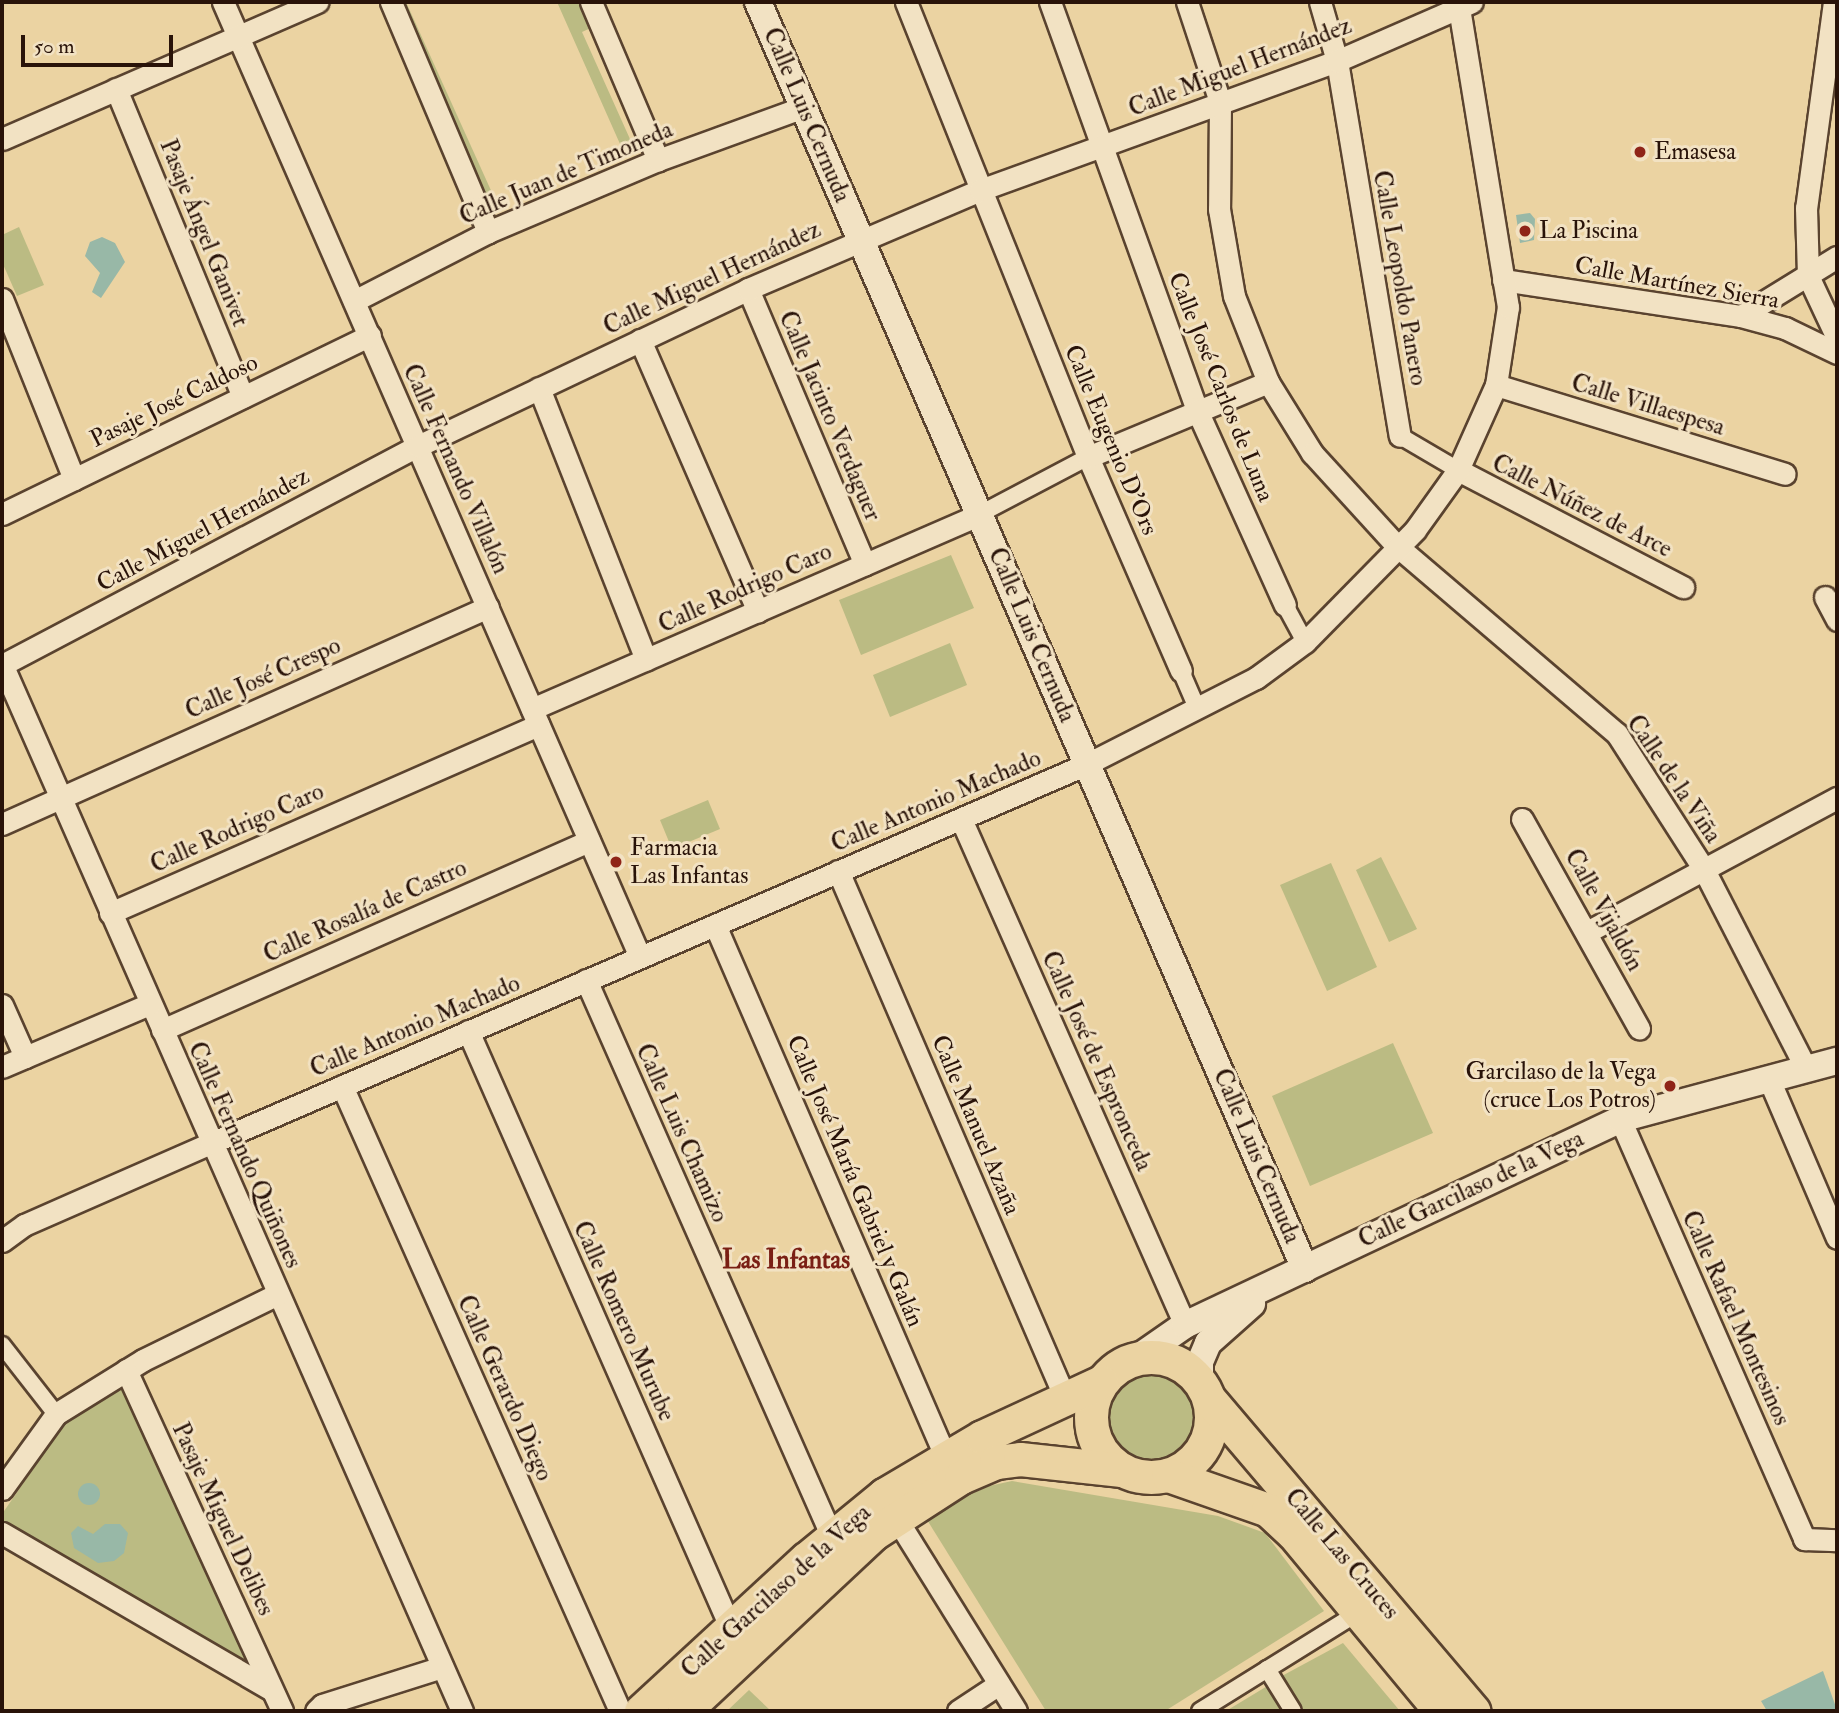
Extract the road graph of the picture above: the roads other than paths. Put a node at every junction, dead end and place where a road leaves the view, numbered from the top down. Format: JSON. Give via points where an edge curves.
{"nodes":[{"id":1,"x":223,"y":2,"type":"edge"},
{"id":2,"x":317,"y":2,"type":"edge"},
{"id":3,"x":391,"y":2,"type":"edge"},
{"id":4,"x":591,"y":2,"type":"edge"},
{"id":5,"x":758,"y":2,"type":"edge"},
{"id":6,"x":906,"y":2,"type":"edge"},
{"id":7,"x":1050,"y":2,"type":"edge"},
{"id":8,"x":1187,"y":2,"type":"edge"},
{"id":9,"x":1320,"y":2,"type":"edge"},
{"id":10,"x":1834,"y":2,"type":"edge"},
{"id":11,"x":1463,"y":3,"type":"edge"},
{"id":12,"x":239,"y":36,"type":"junction"},
{"id":13,"x":1337,"y":61,"type":"junction"},
{"id":14,"x":116,"y":89,"type":"junction"},
{"id":15,"x":1220,"y":102,"type":"junction"},
{"id":16,"x":804,"y":107,"type":"junction"},
{"id":17,"x":2,"y":139,"type":"edge"},
{"id":18,"x":1101,"y":148,"type":"junction"},
{"id":19,"x":659,"y":160,"type":"junction"},
{"id":20,"x":980,"y":190,"type":"junction"},
{"id":21,"x":488,"y":232,"type":"junction"},
{"id":22,"x":860,"y":238,"type":"junction"},
{"id":23,"x":1837,"y":257,"type":"edge"},
{"id":24,"x":1808,"y":276,"type":"junction"},
{"id":25,"x":1503,"y":281,"type":"junction"},
{"id":26,"x":748,"y":289,"type":"junction"},
{"id":27,"x":2,"y":299,"type":"edge"},
{"id":28,"x":354,"y":301,"type":"junction"},
{"id":29,"x":1741,"y":316,"type":"junction"},
{"id":30,"x":370,"y":335,"type":"junction"},
{"id":31,"x":1837,"y":338,"type":"edge"},
{"id":32,"x":640,"y":340,"type":"junction"},
{"id":33,"x":1837,"y":353,"type":"edge"},
{"id":34,"x":1268,"y":382,"type":"junction"},
{"id":35,"x":1496,"y":386,"type":"junction"},
{"id":36,"x":539,"y":388,"type":"junction"},
{"id":37,"x":243,"y":397,"type":"junction"},
{"id":38,"x":1196,"y":408,"type":"junction"},
{"id":39,"x":1400,"y":436,"type":"joint"},
{"id":40,"x":418,"y":446,"type":"junction"},
{"id":41,"x":1088,"y":457,"type":"junction"},
{"id":42,"x":1458,"y":470,"type":"junction"},
{"id":43,"x":1785,"y":474,"type":"dead end"},
{"id":44,"x":74,"y":479,"type":"junction"},
{"id":45,"x":2,"y":514,"type":"edge"},
{"id":46,"x":979,"y":514,"type":"junction"},
{"id":47,"x":1397,"y":546,"type":"junction"},
{"id":48,"x":865,"y":565,"type":"junction"},
{"id":49,"x":1683,"y":587,"type":"dead end"},
{"id":50,"x":1825,"y":597,"type":"dead end"},
{"id":51,"x":1285,"y":605,"type":"joint"},
{"id":52,"x":488,"y":607,"type":"junction"},
{"id":53,"x":758,"y":611,"type":"junction"},
{"id":54,"x":1837,"y":620,"type":"edge"},
{"id":55,"x":1305,"y":642,"type":"junction"},
{"id":56,"x":646,"y":660,"type":"junction"},
{"id":57,"x":2,"y":665,"type":"edge"},
{"id":58,"x":1181,"y":671,"type":"joint"},
{"id":59,"x":1197,"y":708,"type":"junction"},
{"id":60,"x":536,"y":717,"type":"junction"},
{"id":61,"x":1087,"y":764,"type":"junction"},
{"id":62,"x":59,"y":796,"type":"junction"},
{"id":63,"x":1835,"y":806,"type":"edge"},
{"id":64,"x":961,"y":819,"type":"junction"},
{"id":65,"x":1522,"y":819,"type":"dead end"},
{"id":66,"x":2,"y":824,"type":"edge"},
{"id":67,"x":589,"y":841,"type":"junction"},
{"id":68,"x":1703,"y":868,"type":"junction"},
{"id":69,"x":838,"y":872,"type":"junction"},
{"id":70,"x":110,"y":913,"type":"junction"},
{"id":71,"x":715,"y":925,"type":"junction"},
{"id":72,"x":1587,"y":932,"type":"junction"},
{"id":73,"x":640,"y":957,"type":"junction"},
{"id":74,"x":586,"y":981,"type":"junction"},
{"id":75,"x":150,"y":1004,"type":"junction"},
{"id":76,"x":2,"y":1005,"type":"edge"},
{"id":77,"x":1639,"y":1028,"type":"dead end"},
{"id":78,"x":162,"y":1030,"type":"junction"},
{"id":79,"x":468,"y":1031,"type":"junction"},
{"id":80,"x":24,"y":1057,"type":"junction"},
{"id":81,"x":1837,"y":1061,"type":"edge"},
{"id":82,"x":2,"y":1067,"type":"edge"},
{"id":83,"x":1807,"y":1068,"type":"junction"},
{"id":84,"x":1768,"y":1077,"type":"junction"},
{"id":85,"x":342,"y":1086,"type":"junction"},
{"id":86,"x":1620,"y":1119,"type":"junction"},
{"id":87,"x":211,"y":1143,"type":"junction"},
{"id":88,"x":1837,"y":1238,"type":"edge"},
{"id":89,"x":2,"y":1241,"type":"edge"},
{"id":90,"x":1305,"y":1269,"type":"junction"},
{"id":91,"x":1273,"y":1286,"type":"junction"},
{"id":92,"x":278,"y":1294,"type":"junction"},
{"id":93,"x":1185,"y":1325,"type":"junction"},
{"id":94,"x":2,"y":1345,"type":"edge"},
{"id":95,"x":1136,"y":1359,"type":"junction"},
{"id":96,"x":126,"y":1370,"type":"junction"},
{"id":97,"x":1101,"y":1382,"type":"junction"},
{"id":98,"x":1204,"y":1391,"type":"junction"},
{"id":99,"x":1065,"y":1398,"type":"junction"},
{"id":100,"x":55,"y":1413,"type":"junction"},
{"id":101,"x":946,"y":1458,"type":"junction"},
{"id":102,"x":1121,"y":1470,"type":"junction"},
{"id":103,"x":1168,"y":1475,"type":"junction"},
{"id":104,"x":2,"y":1489,"type":"edge"},
{"id":105,"x":896,"y":1518,"type":"junction"},
{"id":106,"x":2,"y":1534,"type":"edge"},
{"id":107,"x":832,"y":1537,"type":"junction"},
{"id":108,"x":1837,"y":1540,"type":"edge"},
{"id":109,"x":1359,"y":1612,"type":"junction"},
{"id":110,"x":732,"y":1631,"type":"junction"},
{"id":111,"x":442,"y":1667,"type":"junction"},
{"id":112,"x":1267,"y":1670,"type":"junction"},
{"id":113,"x":999,"y":1684,"type":"junction"},
{"id":114,"x":272,"y":1690,"type":"junction"},
{"id":115,"x":1209,"y":1709,"type":"edge"},
{"id":116,"x":282,"y":1711,"type":"edge"},
{"id":117,"x":316,"y":1711,"type":"edge"},
{"id":118,"x":462,"y":1711,"type":"edge"},
{"id":119,"x":620,"y":1711,"type":"edge"},
{"id":120,"x":641,"y":1711,"type":"edge"},
{"id":121,"x":684,"y":1711,"type":"edge"},
{"id":122,"x":958,"y":1711,"type":"edge"},
{"id":123,"x":1016,"y":1711,"type":"edge"},
{"id":124,"x":1293,"y":1711,"type":"edge"},
{"id":125,"x":1441,"y":1711,"type":"edge"},
{"id":126,"x":1474,"y":1711,"type":"edge"}],
"edges":[{"from":1,"to":12,"type":"street","name":"Calle Fernando Villalón"},
{"from":2,"to":12,"type":"street"},
{"from":3,"to":21,"type":"street"},
{"from":4,"to":19,"type":"street"},
{"from":5,"to":16,"type":"street","name":"Calle Luis Cernuda"},
{"from":6,"to":20,"type":"street","name":"Calle Eugenio D'Ors"},
{"from":7,"to":18,"type":"street","name":"Calle José Carlos de Luna"},
{"from":8,"to":15,"type":"street","name":"Calle de la Viña"},
{"from":9,"to":13,"type":"street","name":"Calle Leopoldo Panero"},
{"from":10,"to":24,"type":"street","via":[[1806,208]]},
{"from":11,"to":13,"type":"street","name":"Calle Miguel Hernández"},
{"from":11,"to":25,"type":"street","name":"Calle Antonio Machado"},
{"from":12,"to":14,"type":"street"},
{"from":12,"to":28,"type":"street","name":"Calle Fernando Villalón"},
{"from":13,"to":15,"type":"street","name":"Calle Miguel Hernández"},
{"from":13,"to":39,"type":"street","name":"Calle Leopoldo Panero"},
{"from":14,"to":17,"type":"street"},
{"from":14,"to":37,"type":"street","name":"Pasaje Ángel Ganivet"},
{"from":15,"to":18,"type":"street","name":"Calle Miguel Hernández"},
{"from":15,"to":34,"type":"street","name":"Calle de la Viña","via":[[1219,209],[1234,296]]},
{"from":16,"to":19,"type":"street","name":"Calle Juan de Timoneda"},
{"from":16,"to":22,"type":"street","name":"Calle Luis Cernuda"},
{"from":18,"to":20,"type":"street","name":"Calle Miguel Hernández"},
{"from":18,"to":38,"type":"street","name":"Calle José Carlos de Luna"},
{"from":19,"to":21,"type":"street","name":"Calle Juan de Timoneda"},
{"from":20,"to":22,"type":"street","name":"Calle Miguel Hernández"},
{"from":20,"to":41,"type":"street","name":"Calle Eugenio D'Ors"},
{"from":21,"to":28,"type":"street","name":"Calle Juan de Timoneda"},
{"from":22,"to":26,"type":"street","name":"Calle Miguel Hernández"},
{"from":22,"to":46,"type":"street","name":"Calle Luis Cernuda"},
{"from":23,"to":24,"type":"street"},
{"from":24,"to":29,"type":"street"},
{"from":24,"to":31,"type":"street"},
{"from":25,"to":29,"type":"street","name":"Calle Martínez Sierra"},
{"from":25,"to":35,"type":"street","name":"Calle Antonio Machado","via":[[1508,307]]},
{"from":26,"to":32,"type":"street","name":"Calle Miguel Hernández"},
{"from":26,"to":48,"type":"street","name":"Calle Jacinto Verdaguer"},
{"from":27,"to":44,"type":"street"},
{"from":28,"to":30,"type":"street","name":"Calle Fernando Villalón"},
{"from":29,"to":33,"type":"street","name":"Calle Martínez Sierra","via":[[1786,328]]},
{"from":30,"to":37,"type":"street","name":"Pasaje José Caldoso"},
{"from":30,"to":40,"type":"street","name":"Calle Fernando Villalón"},
{"from":32,"to":36,"type":"street","name":"Calle Miguel Hernández"},
{"from":32,"to":53,"type":"street"},
{"from":34,"to":38,"type":"street"},
{"from":34,"to":47,"type":"street","name":"Calle de la Viña","via":[[1312,453]]},
{"from":35,"to":42,"type":"street","name":"Calle Antonio Machado"},
{"from":35,"to":43,"type":"street","name":"Calle Villaespesa"},
{"from":36,"to":40,"type":"street","name":"Calle Miguel Hernández"},
{"from":36,"to":56,"type":"street"},
{"from":37,"to":44,"type":"street","name":"Pasaje José Caldoso"},
{"from":38,"to":41,"type":"street"},
{"from":38,"to":51,"type":"street","name":"Calle José Carlos de Luna"},
{"from":39,"to":42,"type":"street","name":"Calle Leopoldo Panero"},
{"from":40,"to":52,"type":"street","name":"Calle Fernando Villalón"},
{"from":40,"to":57,"type":"street","name":"Calle Miguel Hernández"},
{"from":41,"to":46,"type":"street"},
{"from":41,"to":58,"type":"street","name":"Calle Eugenio D'Ors"},
{"from":42,"to":47,"type":"street","name":"Calle Antonio Machado","via":[[1415,530]]},
{"from":42,"to":49,"type":"street","name":"Calle Núñez de Arce"},
{"from":44,"to":45,"type":"street","name":"Pasaje José Caldoso"},
{"from":46,"to":48,"type":"street","name":"Calle Rodrigo Caro"},
{"from":46,"to":61,"type":"street","name":"Calle Luis Cernuda"},
{"from":47,"to":55,"type":"street","name":"Calle Antonio Machado"},
{"from":47,"to":68,"type":"street","name":"Calle de la Viña","via":[[1617,734]]},
{"from":48,"to":53,"type":"street","name":"Calle Rodrigo Caro"},
{"from":50,"to":54,"type":"street"},
{"from":51,"to":55,"type":"street","name":"Calle José Carlos de Luna"},
{"from":52,"to":60,"type":"street","name":"Calle Fernando Villalón"},
{"from":52,"to":62,"type":"street","name":"Calle José Crespo"},
{"from":53,"to":56,"type":"street","name":"Calle Rodrigo Caro"},
{"from":55,"to":59,"type":"street","name":"Calle Antonio Machado","via":[[1256,678]]},
{"from":56,"to":60,"type":"street","name":"Calle Rodrigo Caro"},
{"from":57,"to":62,"type":"street","name":"Calle Fernando Quiñones"},
{"from":58,"to":59,"type":"street","name":"Calle Eugenio D'Ors"},
{"from":59,"to":61,"type":"street","name":"Calle Antonio Machado"},
{"from":60,"to":67,"type":"street","name":"Calle Fernando Villalón"},
{"from":60,"to":70,"type":"street","name":"Calle Rodrigo Caro"},
{"from":61,"to":64,"type":"street","name":"Calle Antonio Machado"},
{"from":61,"to":90,"type":"street","name":"Calle Luis Cernuda"},
{"from":62,"to":66,"type":"street","name":"Calle José Crespo"},
{"from":62,"to":70,"type":"street","name":"Calle Fernando Quiñones"},
{"from":63,"to":68,"type":"street"},
{"from":64,"to":69,"type":"street","name":"Calle Antonio Machado"},
{"from":64,"to":93,"type":"street","name":"Calle José de Espronceda"},
{"from":65,"to":72,"type":"street","name":"Calle Vijaldón"},
{"from":67,"to":73,"type":"street","name":"Calle Fernando Villalón"},
{"from":67,"to":78,"type":"street","name":"Calle Rosalía de Castro"},
{"from":68,"to":72,"type":"street"},
{"from":68,"to":83,"type":"street","name":"Calle de la Viña"},
{"from":69,"to":71,"type":"street","name":"Calle Antonio Machado"},
{"from":69,"to":99,"type":"street","name":"Calle Manuel Azaña"},
{"from":70,"to":75,"type":"street","name":"Calle Fernando Quiñones"},
{"from":71,"to":73,"type":"street","name":"Calle Antonio Machado"},
{"from":71,"to":101,"type":"street","name":"Calle José María Gabriel y Galán"},
{"from":72,"to":77,"type":"street","name":"Calle Vijaldón"},
{"from":73,"to":74,"type":"street","name":"Calle Antonio Machado"},
{"from":74,"to":79,"type":"street","name":"Calle Antonio Machado"},
{"from":74,"to":107,"type":"street","name":"Calle Luis Chamizo"},
{"from":75,"to":78,"type":"street","name":"Calle Fernando Quiñones"},
{"from":75,"to":80,"type":"street"},
{"from":76,"to":80,"type":"street"},
{"from":78,"to":87,"type":"street","name":"Calle Fernando Quiñones"},
{"from":79,"to":85,"type":"street","name":"Calle Antonio Machado"},
{"from":79,"to":110,"type":"street","name":"Calle Romero Murube"},
{"from":80,"to":82,"type":"street"},
{"from":81,"to":83,"type":"street","name":"Calle Garcilaso de la Vega"},
{"from":83,"to":84,"type":"street","name":"Calle Garcilaso de la Vega"},
{"from":84,"to":86,"type":"street","name":"Calle Garcilaso de la Vega"},
{"from":84,"to":88,"type":"street"},
{"from":85,"to":87,"type":"street","name":"Calle Antonio Machado"},
{"from":85,"to":119,"type":"street","name":"Calle Gerardo Diego"},
{"from":86,"to":90,"type":"street","name":"Calle Garcilaso de la Vega"},
{"from":86,"to":108,"type":"street","name":"Calle Rafael Montesinos","via":[[1804,1539]]},
{"from":87,"to":89,"type":"street","name":"Calle Antonio Machado","via":[[24,1225]]},
{"from":87,"to":92,"type":"street","name":"Calle Fernando Quiñones"},
{"from":90,"to":91,"type":"street","name":"Calle Garcilaso de la Vega"},
{"from":91,"to":93,"type":"street","name":"Calle Garcilaso de la Vega"},
{"from":91,"to":98,"type":"street","name":"Calle Garcilaso de la Vega","via":[[1208,1343],[1200,1362]]},
{"from":92,"to":96,"type":"street"},
{"from":92,"to":111,"type":"street","name":"Calle Fernando Quiñones"},
{"from":93,"to":95,"type":"street","name":"Calle Garcilaso de la Vega"},
{"from":94,"to":100,"type":"street"},
{"from":95,"to":97,"type":"main road"},
{"from":95,"to":98,"type":"main road","via":[[1171,1360]]},
{"from":96,"to":100,"type":"street"},
{"from":96,"to":114,"type":"street","name":"Pasaje Miguel Delibes"},
{"from":97,"to":99,"type":"main road","name":"Calle Garcilaso de la Vega"},
{"from":97,"to":102,"type":"main road","via":[[1093,1400],[1094,1440]]},
{"from":98,"to":103,"type":"main road","via":[[1211,1418],[1204,1445],[1185,1467]]},
{"from":98,"to":126,"type":"main road","name":"Calle Las Cruces"},
{"from":99,"to":101,"type":"main road","name":"Calle Garcilaso de la Vega"},
{"from":100,"to":104,"type":"street"},
{"from":101,"to":107,"type":"main road","name":"Calle Garcilaso de la Vega","via":[[884,1495]]},
{"from":102,"to":103,"type":"main road","via":[[1152,1478]]},
{"from":102,"to":105,"type":"main road","name":"Calle Garcilaso de la Vega","via":[[1044,1458],[996,1462],[961,1477]]},
{"from":103,"to":109,"type":"main road","name":"Calle Las Cruces","via":[[1268,1510]]},
{"from":105,"to":113,"type":"street"},
{"from":105,"to":121,"type":"main road","name":"Calle Garcilaso de la Vega","via":[[873,1534]]},
{"from":106,"to":114,"type":"street"},
{"from":107,"to":110,"type":"main road","name":"Calle Garcilaso de la Vega"},
{"from":109,"to":112,"type":"street"},
{"from":109,"to":125,"type":"main road","name":"Calle Las Cruces"},
{"from":110,"to":120,"type":"main road","name":"Calle Garcilaso de la Vega"},
{"from":111,"to":117,"type":"street","via":[[322,1705]]},
{"from":111,"to":118,"type":"street","name":"Calle Fernando Quiñones"},
{"from":112,"to":115,"type":"street"},
{"from":112,"to":124,"type":"street"},
{"from":113,"to":122,"type":"street"},
{"from":113,"to":123,"type":"street"},
{"from":114,"to":116,"type":"street","name":"Pasaje Miguel Delibes"}]}
